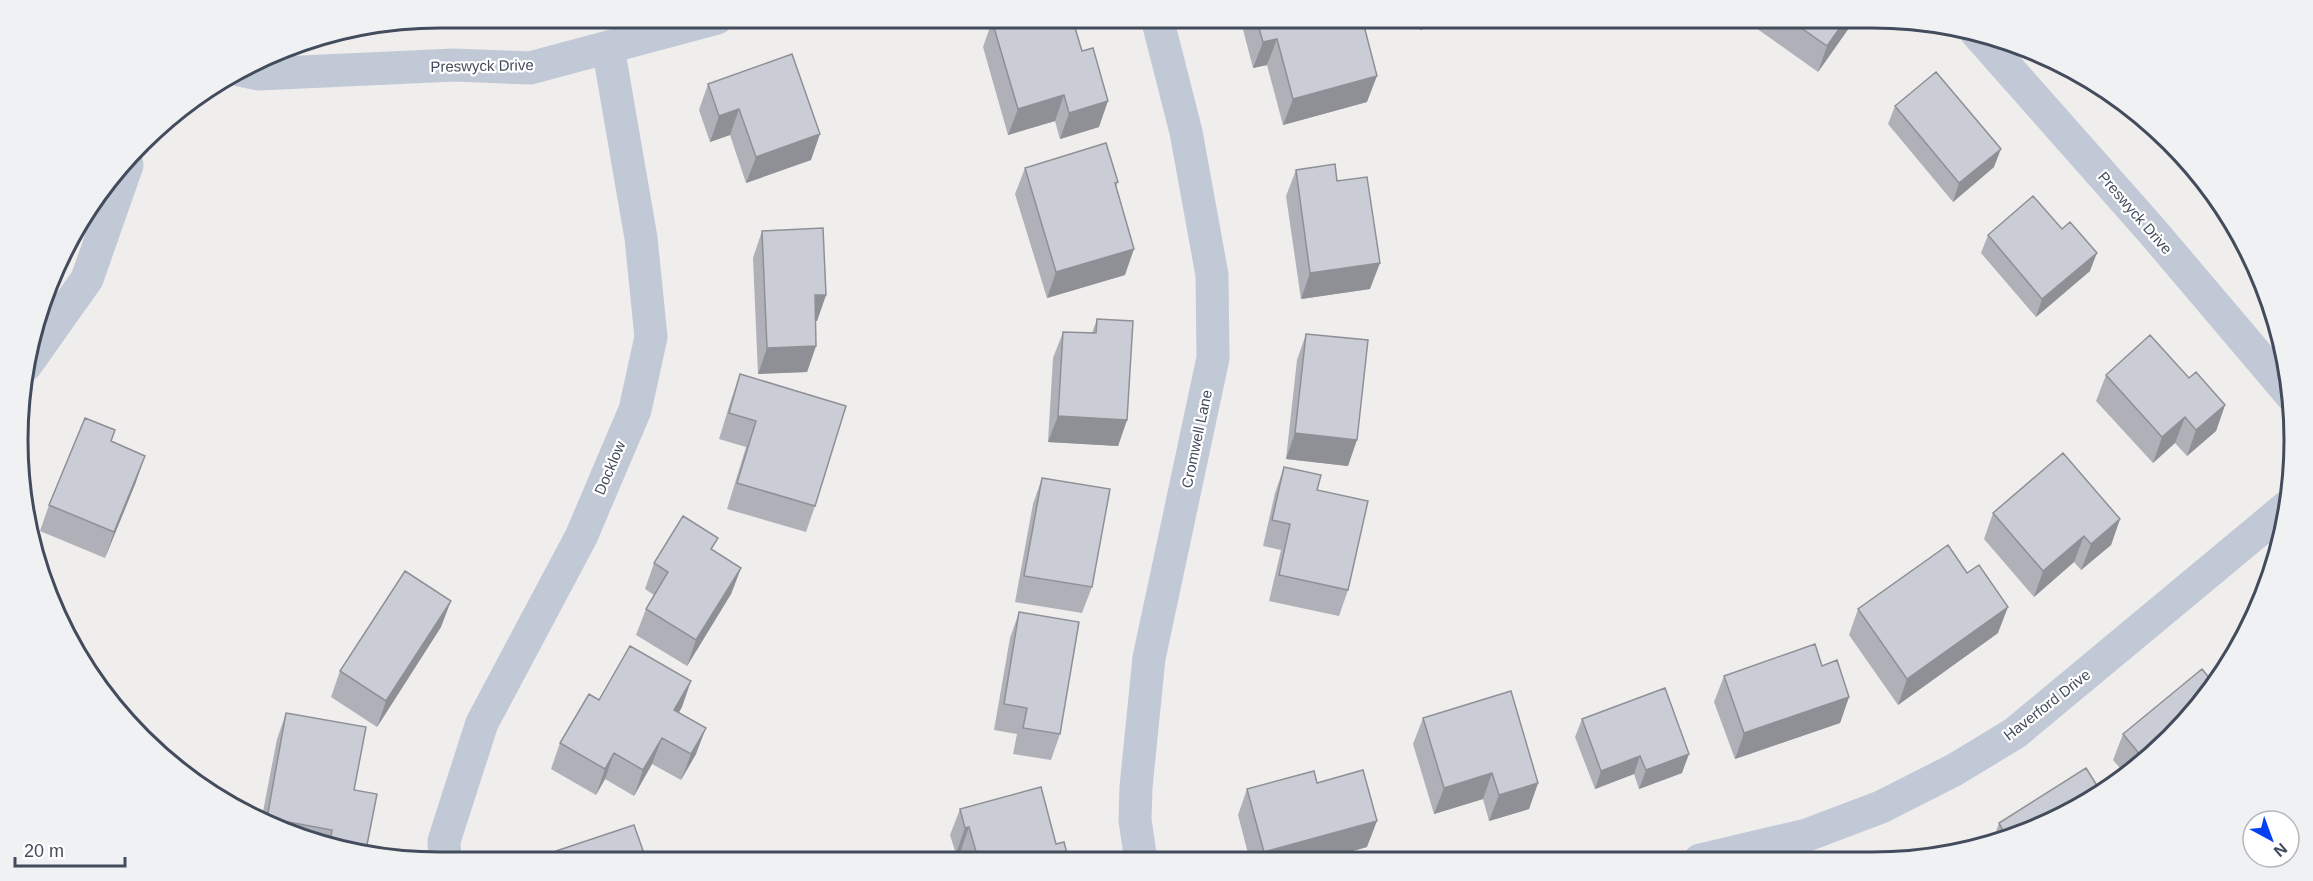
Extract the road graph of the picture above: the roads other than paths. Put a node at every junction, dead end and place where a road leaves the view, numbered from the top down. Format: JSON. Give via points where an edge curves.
{"nodes":[{"id":1,"x":679,"y":28,"type":"edge"},
{"id":2,"x":1160,"y":28,"type":"edge"},
{"id":3,"x":1988,"y":45,"type":"edge"},
{"id":4,"x":608,"y":47,"type":"junction"},
{"id":5,"x":254,"y":73,"type":"edge"},
{"id":6,"x":121,"y":181,"type":"edge"},
{"id":7,"x":40,"y":345,"type":"edge"},
{"id":8,"x":2280,"y":382,"type":"edge"},
{"id":9,"x":2278,"y":514,"type":"edge"},
{"id":10,"x":444,"y":852,"type":"edge"},
{"id":11,"x":1140,"y":852,"type":"edge"},
{"id":12,"x":1734,"y":852,"type":"edge"}],
"edges":[{"from":1,"to":4,"type":"street","name":"Preswyck Drive"},
{"from":2,"to":11,"type":"street","name":"Cromwell Lane","via":[[1186,132],[1212,275],[1214,326],[1207,392],[1149,658],[1136,788]]},
{"from":3,"to":8,"type":"street","name":"Preswyck Drive"},
{"from":4,"to":5,"type":"street","name":"Preswyck Drive","via":[[530,68],[454,65]]},
{"from":4,"to":10,"type":"street","name":"Docklow","via":[[641,238],[651,338],[635,410],[581,537],[482,723],[444,841]]},
{"from":6,"to":7,"type":"street","via":[[87,279]]},
{"from":9,"to":12,"type":"street","name":"Haverford Drive","via":[[2015,733],[1881,807],[1807,835]]}]}
